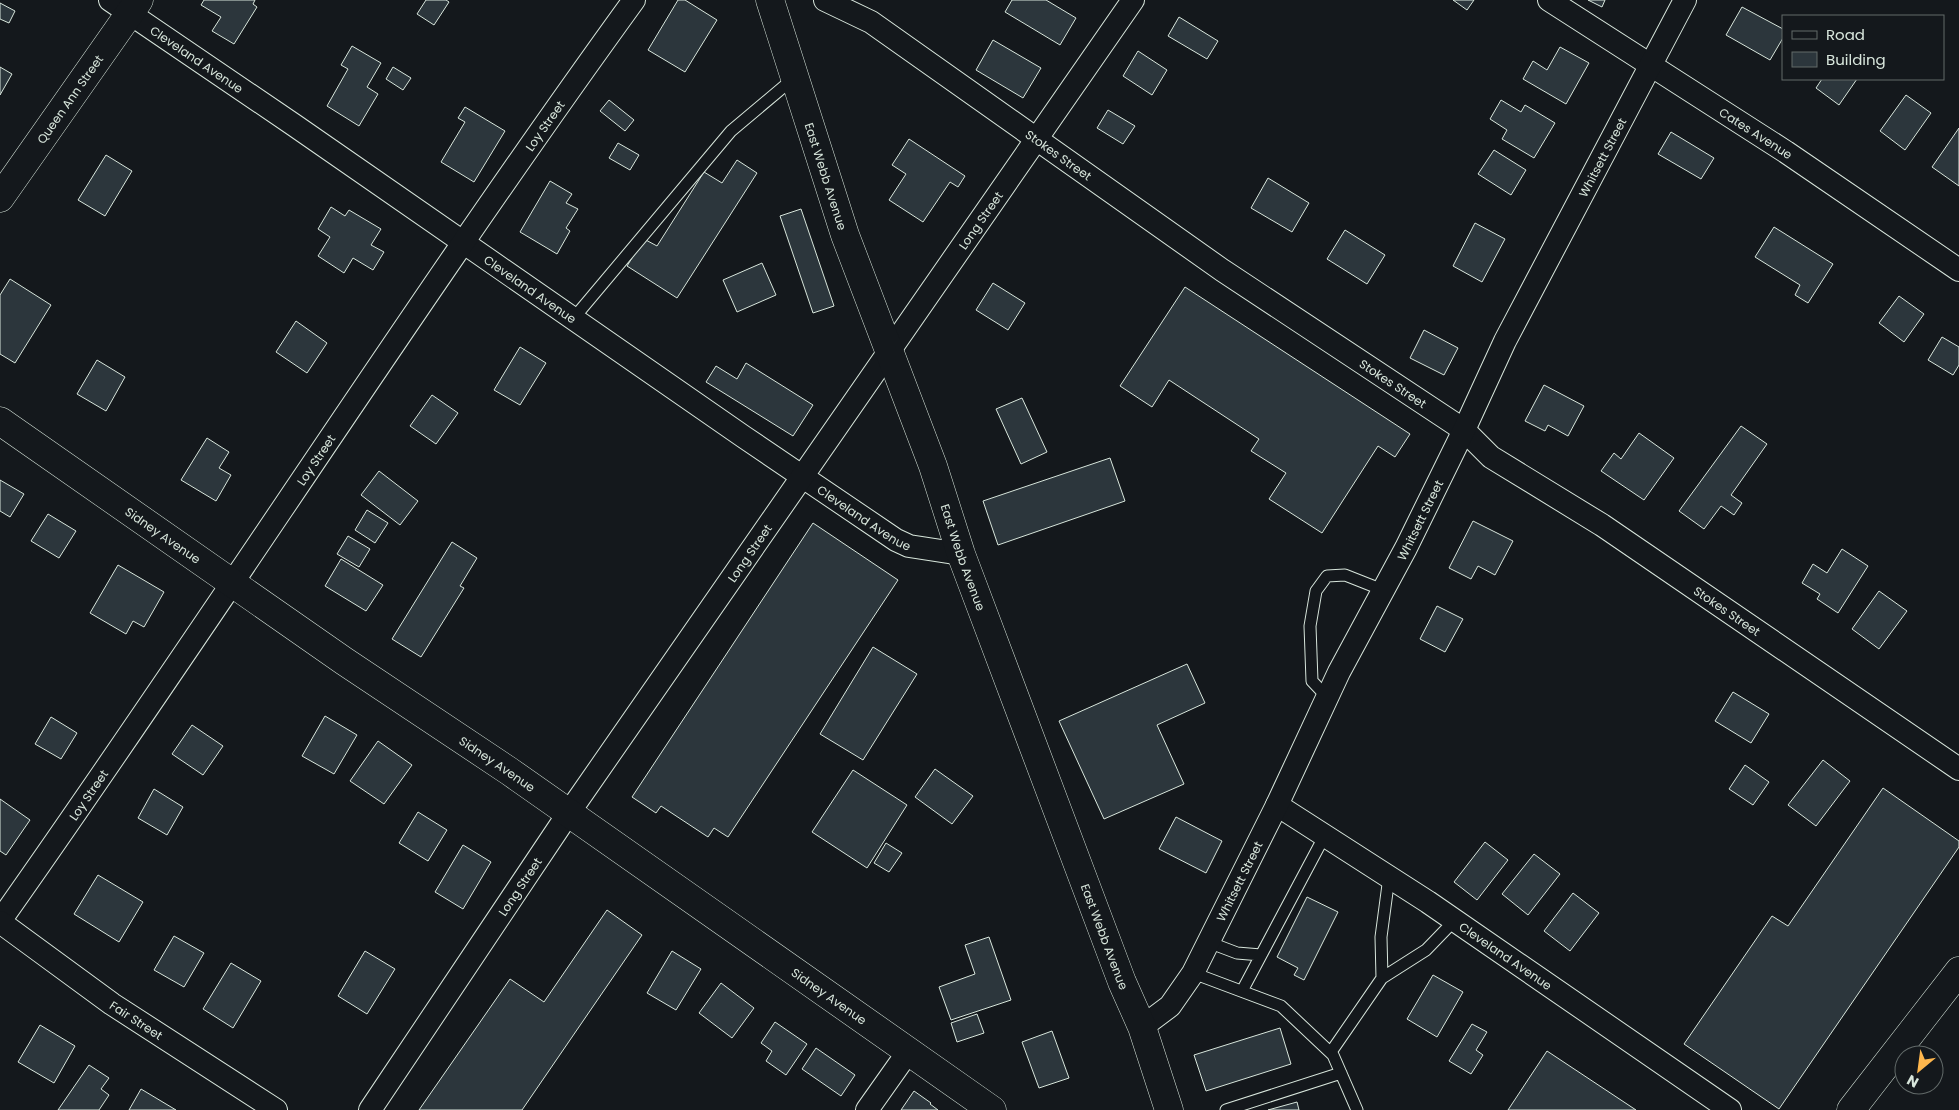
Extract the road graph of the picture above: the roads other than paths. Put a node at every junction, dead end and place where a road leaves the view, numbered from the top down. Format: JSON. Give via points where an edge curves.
{"nodes":[{"id":1,"x":634,"y":0,"type":"edge"},
{"id":2,"x":770,"y":0,"type":"edge"},
{"id":3,"x":825,"y":0,"type":"edge"},
{"id":4,"x":1133,"y":0,"type":"edge"},
{"id":5,"x":1549,"y":0,"type":"edge"},
{"id":6,"x":1685,"y":0,"type":"edge"},
{"id":7,"x":126,"y":4,"type":"edge"},
{"id":8,"x":1652,"y":66,"type":"junction"},
{"id":9,"x":795,"y":77,"type":"junction"},
{"id":10,"x":1035,"y":140,"type":"junction"},
{"id":11,"x":0,"y":198,"type":"edge"},
{"id":12,"x":463,"y":243,"type":"junction"},
{"id":13,"x":1959,"y":270,"type":"edge"},
{"id":14,"x":574,"y":319,"type":"junction"},
{"id":15,"x":889,"y":352,"type":"junction"},
{"id":16,"x":0,"y":421,"type":"edge"},
{"id":17,"x":1464,"y":430,"type":"junction"},
{"id":18,"x":801,"y":476,"type":"junction"},
{"id":19,"x":961,"y":554,"type":"junction"},
{"id":20,"x":232,"y":581,"type":"junction"},
{"id":21,"x":1383,"y":590,"type":"junction"},
{"id":22,"x":1327,"y":697,"type":"junction"},
{"id":23,"x":1959,"y":769,"type":"edge"},
{"id":24,"x":1277,"y":805,"type":"junction"},
{"id":25,"x":568,"y":814,"type":"junction"},
{"id":26,"x":1325,"y":835,"type":"junction"},
{"id":27,"x":1389,"y":876,"type":"junction"},
{"id":28,"x":1455,"y":920,"type":"junction"},
{"id":29,"x":0,"y":922,"type":"edge"},
{"id":30,"x":1208,"y":942,"type":"junction"},
{"id":31,"x":1261,"y":955,"type":"junction"},
{"id":32,"x":1959,"y":971,"type":"edge"},
{"id":33,"x":1193,"y":973,"type":"junction"},
{"id":34,"x":1382,"y":978,"type":"junction"},
{"id":35,"x":1242,"y":990,"type":"junction"},
{"id":36,"x":1142,"y":1027,"type":"junction"},
{"id":37,"x":908,"y":1052,"type":"junction"},
{"id":38,"x":1331,"y":1052,"type":"junction"},
{"id":39,"x":1341,"y":1073,"type":"junction"},
{"id":40,"x":276,"y":1110,"type":"edge"},
{"id":41,"x":370,"y":1110,"type":"edge"},
{"id":42,"x":867,"y":1110,"type":"edge"},
{"id":43,"x":992,"y":1110,"type":"edge"},
{"id":44,"x":1169,"y":1110,"type":"edge"},
{"id":45,"x":1226,"y":1110,"type":"edge"},
{"id":46,"x":1357,"y":1110,"type":"edge"},
{"id":47,"x":1730,"y":1110,"type":"edge"},
{"id":48,"x":1851,"y":1110,"type":"edge"}],
"edges":[{"from":1,"to":12,"type":"street","name":"Loy Street"},
{"from":2,"to":9,"type":"main road","name":"East Webb Avenue"},
{"from":3,"to":10,"type":"street","name":"Stokes Street","via":[[871,22]]},
{"from":4,"to":10,"type":"street","name":"Long Street"},
{"from":5,"to":8,"type":"street","name":"Cates Avenue"},
{"from":6,"to":8,"type":"street","name":"Whitsett Street"},
{"from":7,"to":11,"type":"main road","name":"Queen Ann Street"},
{"from":7,"to":12,"type":"street","name":"Cleveland Avenue"},
{"from":8,"to":13,"type":"street","name":"Cates Avenue","via":[[1786,152]]},
{"from":8,"to":17,"type":"street","name":"Whitsett Street","via":[[1505,341]]},
{"from":9,"to":14,"type":"lane","via":[[730,131]]},
{"from":9,"to":15,"type":"main road","name":"East Webb Avenue","via":[[845,235]]},
{"from":10,"to":15,"type":"street","name":"Long Street"},
{"from":10,"to":17,"type":"street","name":"Stokes Street","via":[[1222,270]]},
{"from":12,"to":14,"type":"street","name":"Cleveland Avenue"},
{"from":12,"to":20,"type":"street","name":"Loy Street"},
{"from":14,"to":18,"type":"street","name":"Cleveland Avenue"},
{"from":15,"to":18,"type":"street","name":"Long Street"},
{"from":15,"to":19,"type":"main road","name":"East Webb Avenue","via":[[933,466]]},
{"from":16,"to":20,"type":"main road","name":"Sidney Avenue"},
{"from":17,"to":21,"type":"street","name":"Whitsett Street"},
{"from":17,"to":23,"type":"street","name":"Stokes Street","via":[[1491,457],[1602,525]]},
{"from":18,"to":19,"type":"street","name":"Cleveland Avenue","via":[[896,540],[909,546]]},
{"from":18,"to":25,"type":"street","name":"Long Street"},
{"from":19,"to":36,"type":"main road","name":"East Webb Avenue","via":[[1122,982]]},
{"from":20,"to":25,"type":"main road","name":"Sidney Avenue"},
{"from":20,"to":29,"type":"street","name":"Loy Street"},
{"from":21,"to":22,"type":"street","name":"Whitsett Street"},
{"from":21,"to":22,"type":"lane","via":[[1345,575],[1327,576],[1316,591],[1310,626],[1312,681]]},
{"from":22,"to":24,"type":"street","name":"Whitsett Street"},
{"from":24,"to":26,"type":"street","name":"Cleveland Avenue"},
{"from":24,"to":30,"type":"street","name":"Whitsett Street"},
{"from":25,"to":37,"type":"main road","name":"Sidney Avenue"},
{"from":25,"to":41,"type":"street","name":"Long Street"},
{"from":26,"to":27,"type":"street","name":"Cleveland Avenue"},
{"from":26,"to":31,"type":"lane"},
{"from":27,"to":28,"type":"street","name":"Cleveland Avenue"},
{"from":27,"to":34,"type":"lane","via":[[1381,937]]},
{"from":28,"to":34,"type":"lane","via":[[1426,950]]},
{"from":28,"to":47,"type":"street","name":"Cleveland Avenue"},
{"from":29,"to":40,"type":"street","name":"Fair Street","via":[[112,1004]]},
{"from":30,"to":31,"type":"lane","via":[[1237,953]]},
{"from":30,"to":33,"type":"street","name":"Whitsett Street"},
{"from":31,"to":35,"type":"lane"},
{"from":32,"to":48,"type":"main road"},
{"from":33,"to":35,"type":"lane"},
{"from":33,"to":36,"type":"street","name":"Whitsett Street","via":[[1170,1006]]},
{"from":34,"to":38,"type":"lane"},
{"from":35,"to":38,"type":"lane","via":[[1281,1006]]},
{"from":36,"to":44,"type":"main road","name":"East Webb Avenue"},
{"from":37,"to":42,"type":"street"},
{"from":37,"to":43,"type":"main road","name":"Sidney Avenue"},
{"from":38,"to":39,"type":"lane"},
{"from":39,"to":45,"type":"lane"},
{"from":39,"to":46,"type":"lane"}]}
